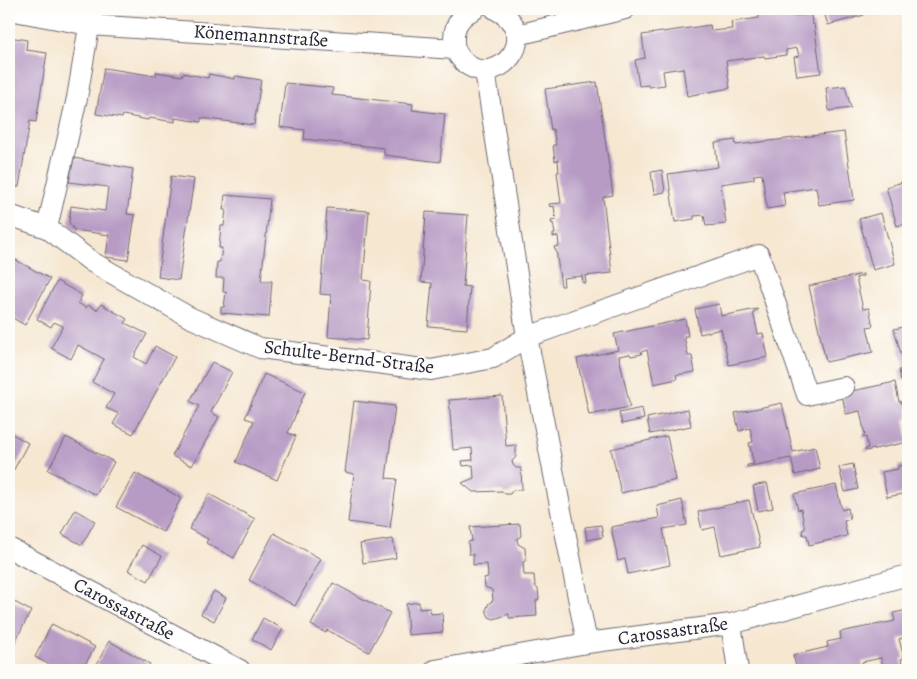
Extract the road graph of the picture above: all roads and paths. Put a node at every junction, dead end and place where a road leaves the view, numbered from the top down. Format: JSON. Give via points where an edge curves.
{"nodes":[{"id":1,"x":475,"y":9,"type":"edge"},
{"id":2,"x":494,"y":9,"type":"edge"},
{"id":3,"x":625,"y":9,"type":"edge"},
{"id":4,"x":9,"y":10,"type":"edge"},
{"id":5,"x":91,"y":17,"type":"edge"},
{"id":6,"x":517,"y":35,"type":"junction"},
{"id":7,"x":455,"y":49,"type":"junction"},
{"id":8,"x":485,"y":70,"type":"junction"},
{"id":9,"x":9,"y":215,"type":"edge"},
{"id":10,"x":47,"y":228,"type":"junction"},
{"id":11,"x":527,"y":337,"type":"junction"},
{"id":12,"x":844,"y":387,"type":"dead end"},
{"id":13,"x":9,"y":548,"type":"edge"},
{"id":14,"x":908,"y":575,"type":"edge"},
{"id":15,"x":731,"y":624,"type":"junction"},
{"id":16,"x":587,"y":643,"type":"junction"},
{"id":17,"x":240,"y":670,"type":"edge"},
{"id":18,"x":435,"y":670,"type":"edge"},
{"id":19,"x":738,"y":670,"type":"edge"}],
"edges":[{"from":1,"to":7,"type":"street","via":[[463,16],[455,29]]},
{"from":2,"to":6,"type":"street","via":[[507,15]]},
{"from":3,"to":6,"type":"street"},
{"from":4,"to":5,"type":"street","name":"Könemannstraße"},
{"from":5,"to":7,"type":"street","name":"Könemannstraße"},
{"from":5,"to":10,"type":"street","via":[[77,98]]},
{"from":6,"to":8,"type":"street","via":[[516,48],[509,60],[498,68]]},
{"from":7,"to":8,"type":"street","via":[[467,65]]},
{"from":8,"to":11,"type":"street"},
{"from":9,"to":10,"type":"street","name":"Schulte-Bernd-Straße"},
{"from":10,"to":11,"type":"street","name":"Schulte-Bernd-Straße","via":[[92,262],[189,317],[260,348],[431,370],[493,358]]},
{"from":11,"to":12,"type":"street","name":"Schulte-Bernd-Straße","via":[[759,255],[807,395]]},
{"from":11,"to":16,"type":"street"},
{"from":13,"to":17,"type":"street","name":"Carossastraße"},
{"from":14,"to":15,"type":"street","name":"Carossastraße"},
{"from":15,"to":16,"type":"street","name":"Carossastraße"},
{"from":15,"to":19,"type":"street"},
{"from":16,"to":18,"type":"street","name":"Carossastraße"}]}
